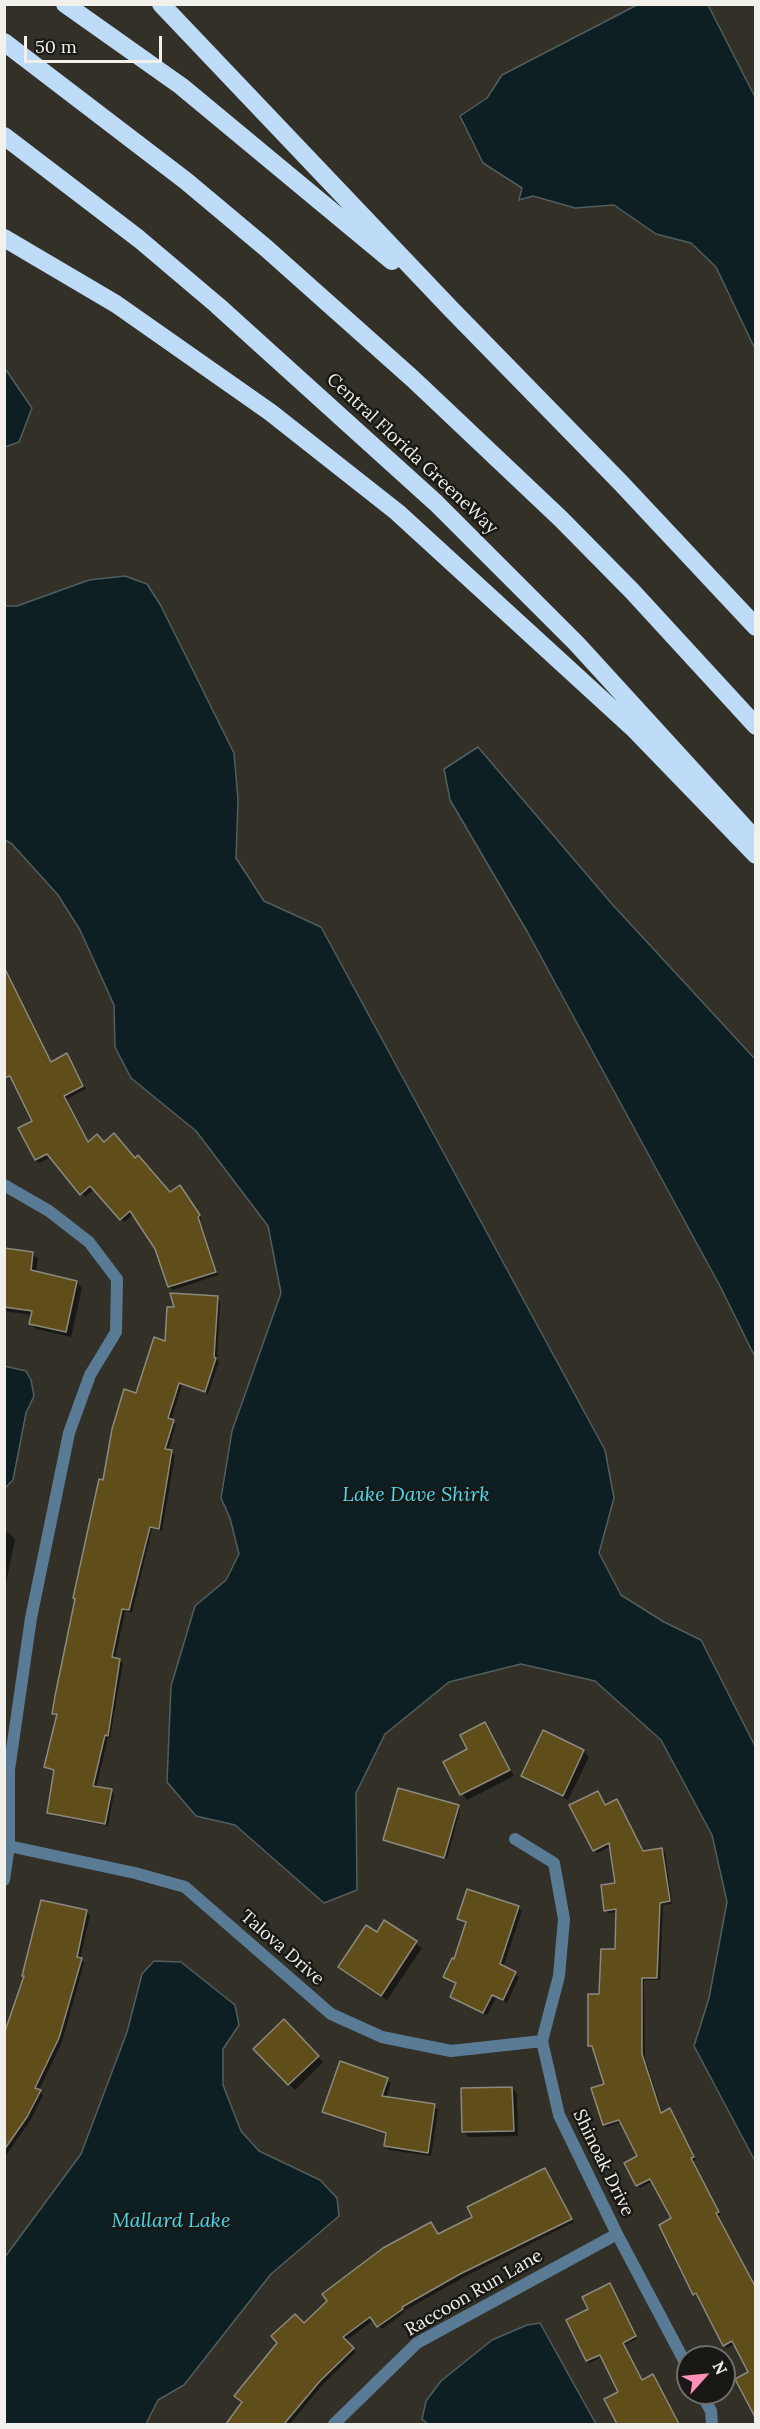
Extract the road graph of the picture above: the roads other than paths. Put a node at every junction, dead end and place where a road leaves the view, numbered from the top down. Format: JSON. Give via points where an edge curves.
{"nodes":[{"id":1,"x":65,"y":4,"type":"edge"},
{"id":2,"x":161,"y":4,"type":"edge"},
{"id":3,"x":4,"y":42,"type":"edge"},
{"id":4,"x":4,"y":136,"type":"edge"},
{"id":5,"x":4,"y":238,"type":"edge"},
{"id":6,"x":451,"y":309,"type":"junction"},
{"id":7,"x":756,"y":627,"type":"edge"},
{"id":8,"x":756,"y":726,"type":"edge"},
{"id":9,"x":756,"y":840,"type":"edge"},
{"id":10,"x":756,"y":855,"type":"edge"},
{"id":11,"x":4,"y":1185,"type":"edge"},
{"id":12,"x":515,"y":1839,"type":"dead end"},
{"id":13,"x":7,"y":1845,"type":"edge"},
{"id":14,"x":4,"y":1880,"type":"edge"},
{"id":15,"x":542,"y":2041,"type":"junction"},
{"id":16,"x":617,"y":2234,"type":"junction"},
{"id":17,"x":676,"y":2345,"type":"edge"},
{"id":18,"x":708,"y":2405,"type":"edge"},
{"id":19,"x":334,"y":2424,"type":"edge"},
{"id":20,"x":712,"y":2424,"type":"edge"}],
"edges":[{"from":1,"to":6,"type":"highway","via":[[181,86]]},
{"from":2,"to":6,"type":"highway"},
{"from":3,"to":8,"type":"highway","via":[[186,180],[414,379],[561,519]]},
{"from":4,"to":9,"type":"highway","name":"Central Florida GreeneWay","via":[[217,305],[428,495],[577,644]]},
{"from":5,"to":10,"type":"highway","via":[[125,310],[270,412],[397,512],[633,728]]},
{"from":6,"to":7,"type":"highway"},
{"from":11,"to":13,"type":"street","via":[[49,1211],[89,1242],[117,1279],[116,1332],[90,1375],[69,1433],[32,1618],[9,1770]]},
{"from":12,"to":15,"type":"street","name":"Shinoak Drive","via":[[554,1863],[564,1920],[559,1976]]},
{"from":13,"to":14,"type":"street"},
{"from":13,"to":15,"type":"street","name":"Talova Drive","via":[[185,1887],[331,2014],[382,2037],[451,2051]]},
{"from":15,"to":16,"type":"street","name":"Shinoak Drive","via":[[559,2115]]},
{"from":16,"to":17,"type":"street","name":"Shinoak Drive"},
{"from":16,"to":19,"type":"street","name":"Raccoon Run Lane","via":[[417,2343]]},
{"from":18,"to":20,"type":"street"}]}
